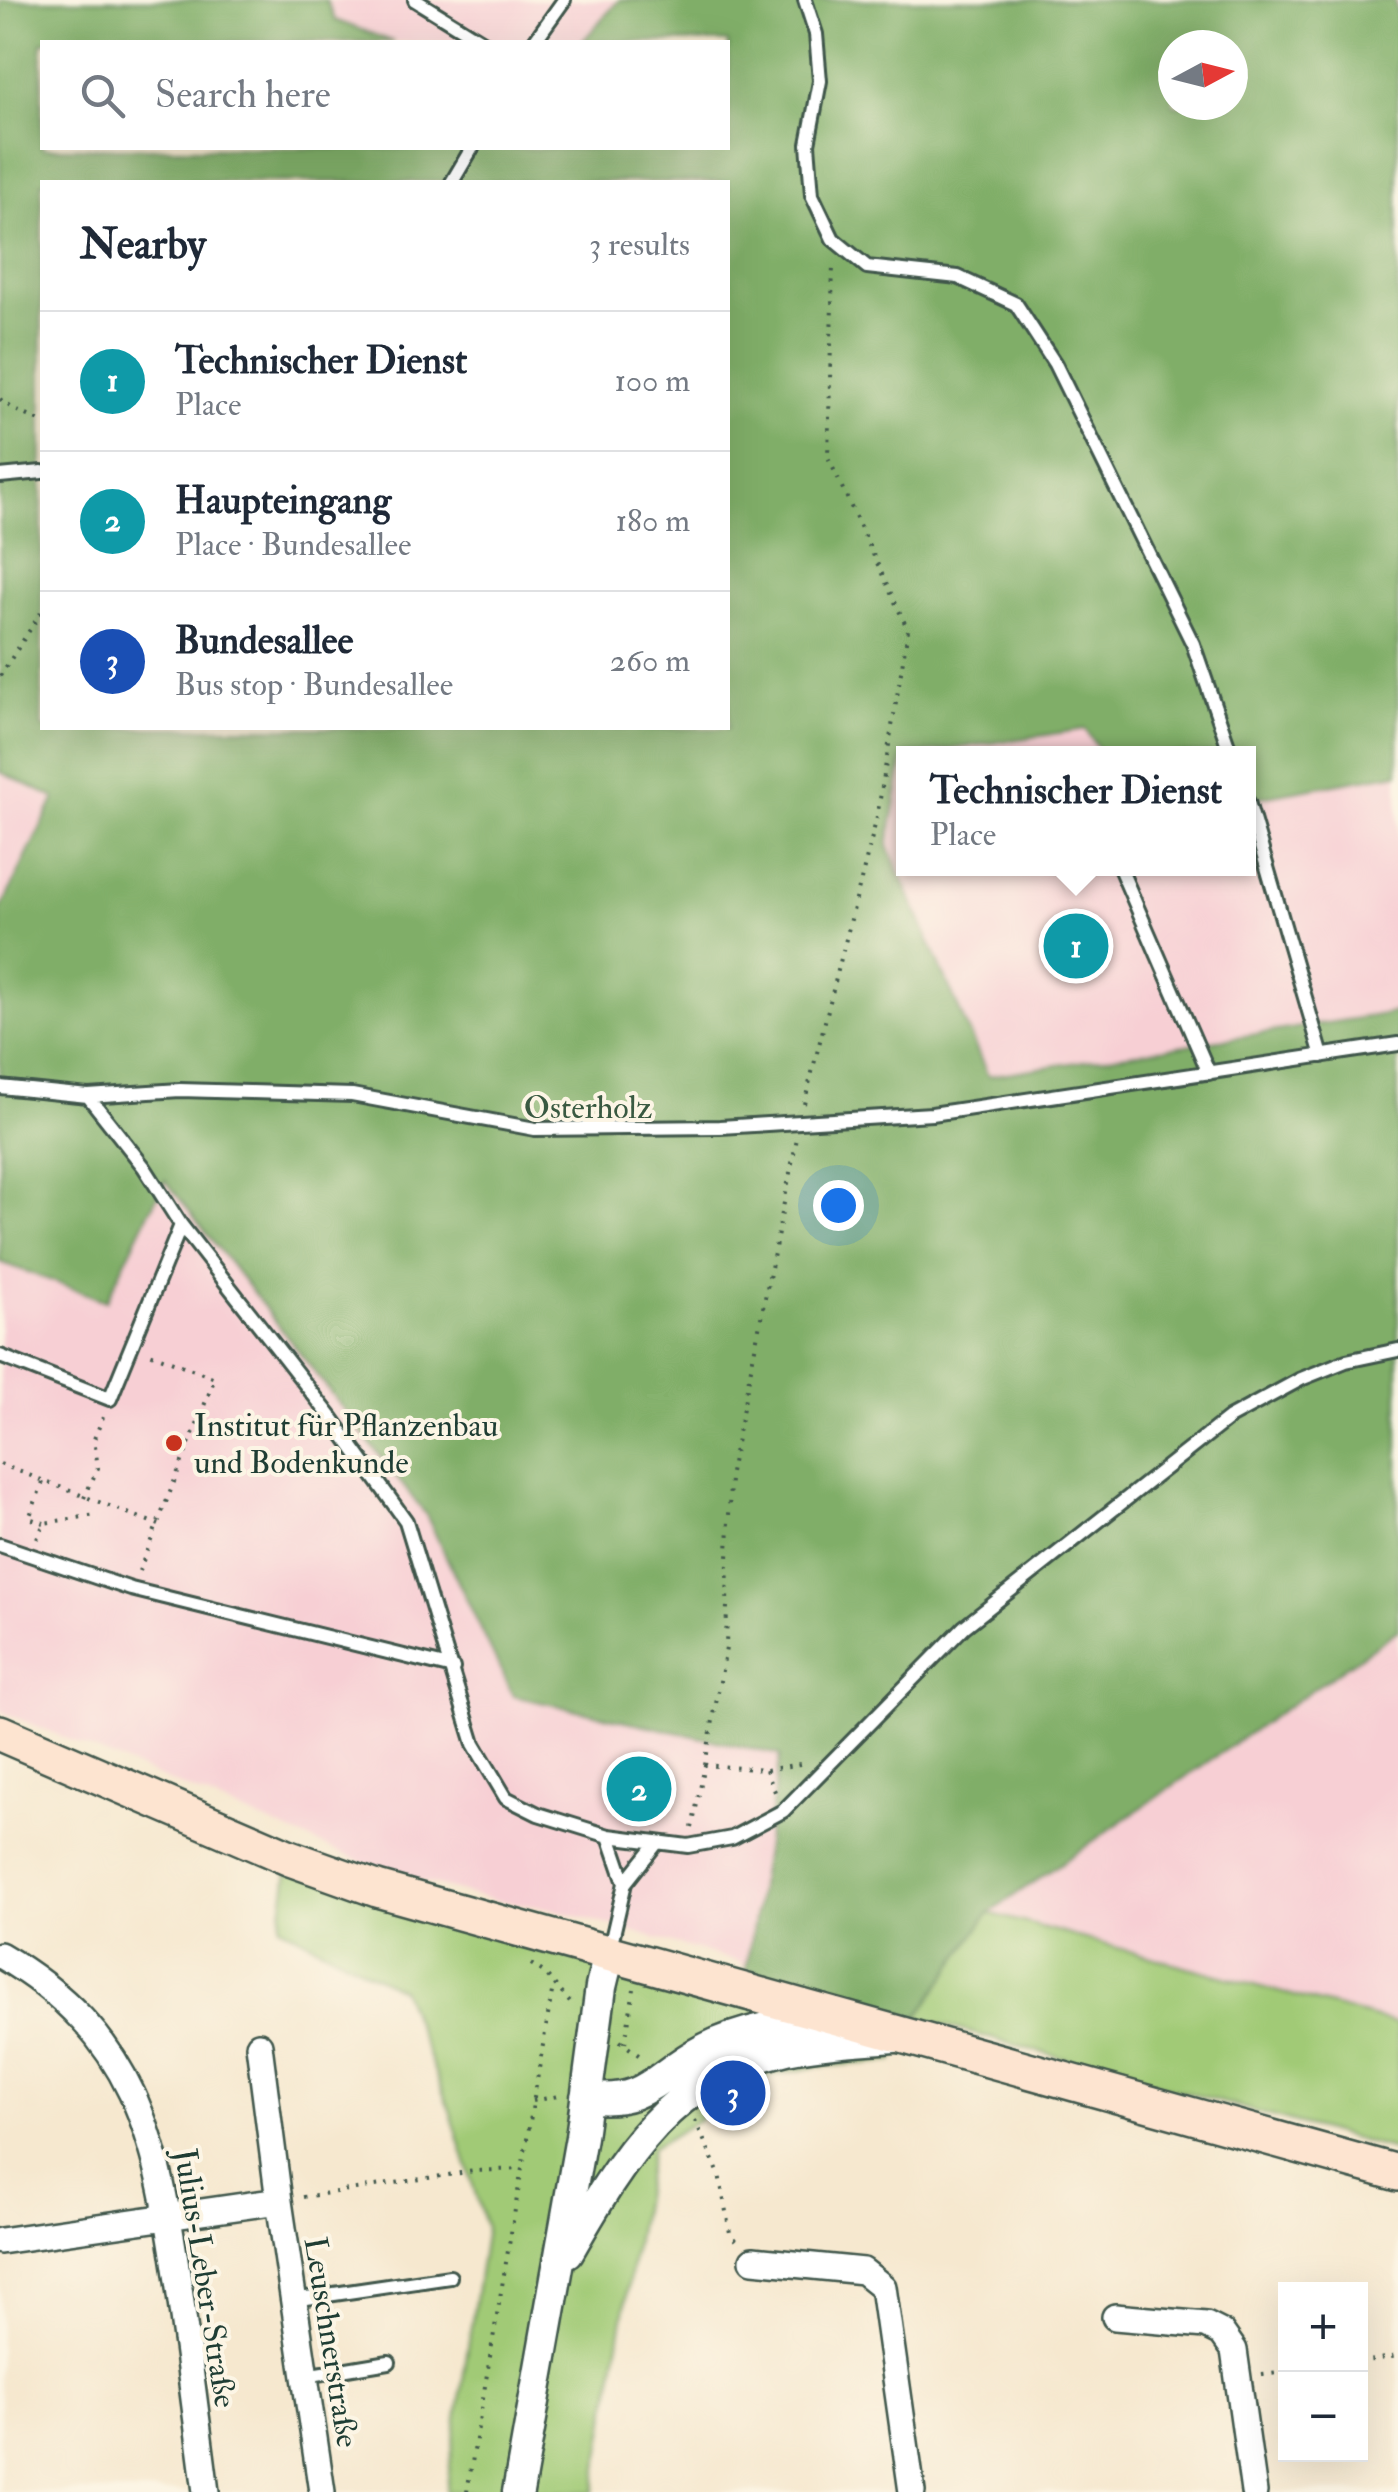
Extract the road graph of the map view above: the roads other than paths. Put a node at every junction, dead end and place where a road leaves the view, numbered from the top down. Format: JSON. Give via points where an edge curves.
{"nodes":[{"id":1,"x":415,"y":0,"type":"edge"},
{"id":2,"x":564,"y":0,"type":"edge"},
{"id":3,"x":805,"y":0,"type":"edge"},
{"id":4,"x":480,"y":40,"type":"edge"},
{"id":5,"x":535,"y":40,"type":"edge"},
{"id":6,"x":471,"y":150,"type":"edge"},
{"id":7,"x":453,"y":180,"type":"edge"},
{"id":8,"x":40,"y":472,"type":"edge"},
{"id":9,"x":0,"y":476,"type":"edge"},
{"id":10,"x":1228,"y":746,"type":"edge"},
{"id":11,"x":1256,"y":829,"type":"edge"},
{"id":12,"x":1123,"y":876,"type":"edge"},
{"id":13,"x":1398,"y":1044,"type":"edge"},
{"id":14,"x":1322,"y":1056,"type":"junction"},
{"id":15,"x":1209,"y":1073,"type":"junction"},
{"id":16,"x":0,"y":1088,"type":"edge"},
{"id":17,"x":88,"y":1096,"type":"junction"},
{"id":18,"x":181,"y":1225,"type":"junction"},
{"id":19,"x":1398,"y":1350,"type":"edge"},
{"id":20,"x":0,"y":1356,"type":"edge"},
{"id":21,"x":0,"y":1545,"type":"edge"},
{"id":22,"x":453,"y":1668,"type":"junction"},
{"id":23,"x":0,"y":1733,"type":"edge"},
{"id":24,"x":609,"y":1836,"type":"junction"},
{"id":25,"x":656,"y":1844,"type":"junction"},
{"id":26,"x":625,"y":1884,"type":"junction"},
{"id":27,"x":608,"y":1954,"type":"junction"},
{"id":28,"x":0,"y":1955,"type":"edge"},
{"id":29,"x":839,"y":2018,"type":"junction"},
{"id":30,"x":904,"y":2037,"type":"junction"},
{"id":31,"x":260,"y":2045,"type":"dead end"},
{"id":32,"x":673,"y":2087,"type":"junction"},
{"id":33,"x":586,"y":2098,"type":"junction"},
{"id":34,"x":1398,"y":2173,"type":"edge"},
{"id":35,"x":278,"y":2201,"type":"junction"},
{"id":36,"x":168,"y":2217,"type":"junction"},
{"id":37,"x":0,"y":2240,"type":"edge"},
{"id":38,"x":753,"y":2260,"type":"road end"},
{"id":39,"x":556,"y":2272,"type":"junction"},
{"id":40,"x":450,"y":2277,"type":"dead end"},
{"id":41,"x":294,"y":2300,"type":"junction"},
{"id":42,"x":1115,"y":2318,"type":"dead end"},
{"id":43,"x":389,"y":2362,"type":"dead end"},
{"id":44,"x":305,"y":2376,"type":"junction"},
{"id":45,"x":206,"y":2492,"type":"edge"},
{"id":46,"x":322,"y":2492,"type":"edge"},
{"id":47,"x":518,"y":2492,"type":"edge"},
{"id":48,"x":912,"y":2492,"type":"edge"},
{"id":49,"x":1254,"y":2492,"type":"edge"}],
"edges":[{"from":1,"to":4,"type":"lane"},
{"from":2,"to":5,"type":"lane"},
{"from":3,"to":10,"type":"lane","via":[[820,81],[808,144],[812,195],[833,239],[867,268],[958,278],[1016,304],[1055,364],[1193,644]]},
{"from":6,"to":7,"type":"lane"},
{"from":8,"to":9,"type":"lane"},
{"from":11,"to":14,"type":"lane"},
{"from":12,"to":15,"type":"lane"},
{"from":13,"to":14,"type":"lane"},
{"from":14,"to":15,"type":"lane"},
{"from":15,"to":17,"type":"lane","via":[[932,1114],[720,1128],[535,1128],[352,1095],[180,1090]]},
{"from":16,"to":17,"type":"lane"},
{"from":17,"to":18,"type":"lane"},
{"from":18,"to":20,"type":"lane","via":[[110,1399]]},
{"from":18,"to":22,"type":"lane","via":[[406,1521]]},
{"from":19,"to":25,"type":"lane","via":[[1301,1379],[1230,1418],[964,1627],[783,1812],[707,1845]]},
{"from":21,"to":22,"type":"lane","via":[[131,1589]]},
{"from":22,"to":24,"type":"lane","via":[[474,1744],[506,1798]]},
{"from":23,"to":27,"type":"main road","via":[[377,1890]]},
{"from":24,"to":25,"type":"lane"},
{"from":24,"to":26,"type":"lane"},
{"from":25,"to":26,"type":"lane"},
{"from":26,"to":27,"type":"lane"},
{"from":27,"to":29,"type":"main road"},
{"from":27,"to":33,"type":"street"},
{"from":28,"to":36,"type":"street","name":"Julius-Leber-Straße","via":[[73,2006],[125,2077],[160,2167]]},
{"from":29,"to":30,"type":"main road"},
{"from":29,"to":32,"type":"street","via":[[744,2033],[702,2051]]},
{"from":30,"to":32,"type":"street","via":[[787,2049]]},
{"from":30,"to":34,"type":"main road"},
{"from":31,"to":35,"type":"street","name":"Leuschnerstraße"},
{"from":32,"to":33,"type":"street","via":[[612,2101]]},
{"from":32,"to":39,"type":"street"},
{"from":33,"to":39,"type":"street"},
{"from":35,"to":36,"type":"street","name":"Leuschnerstraße"},
{"from":35,"to":41,"type":"street","name":"Leuschnerstraße"},
{"from":36,"to":37,"type":"street","name":"Leuschnerstraße"},
{"from":36,"to":45,"type":"street","name":"Julius-Leber-Straße"},
{"from":38,"to":48,"type":"street","via":[[863,2270],[883,2287]]},
{"from":39,"to":47,"type":"street"},
{"from":40,"to":41,"type":"lane"},
{"from":41,"to":44,"type":"street","name":"Leuschnerstraße"},
{"from":42,"to":49,"type":"street","via":[[1206,2325],[1222,2333],[1234,2350]]},
{"from":43,"to":44,"type":"lane"},
{"from":44,"to":46,"type":"street","name":"Leuschnerstraße"}]}
